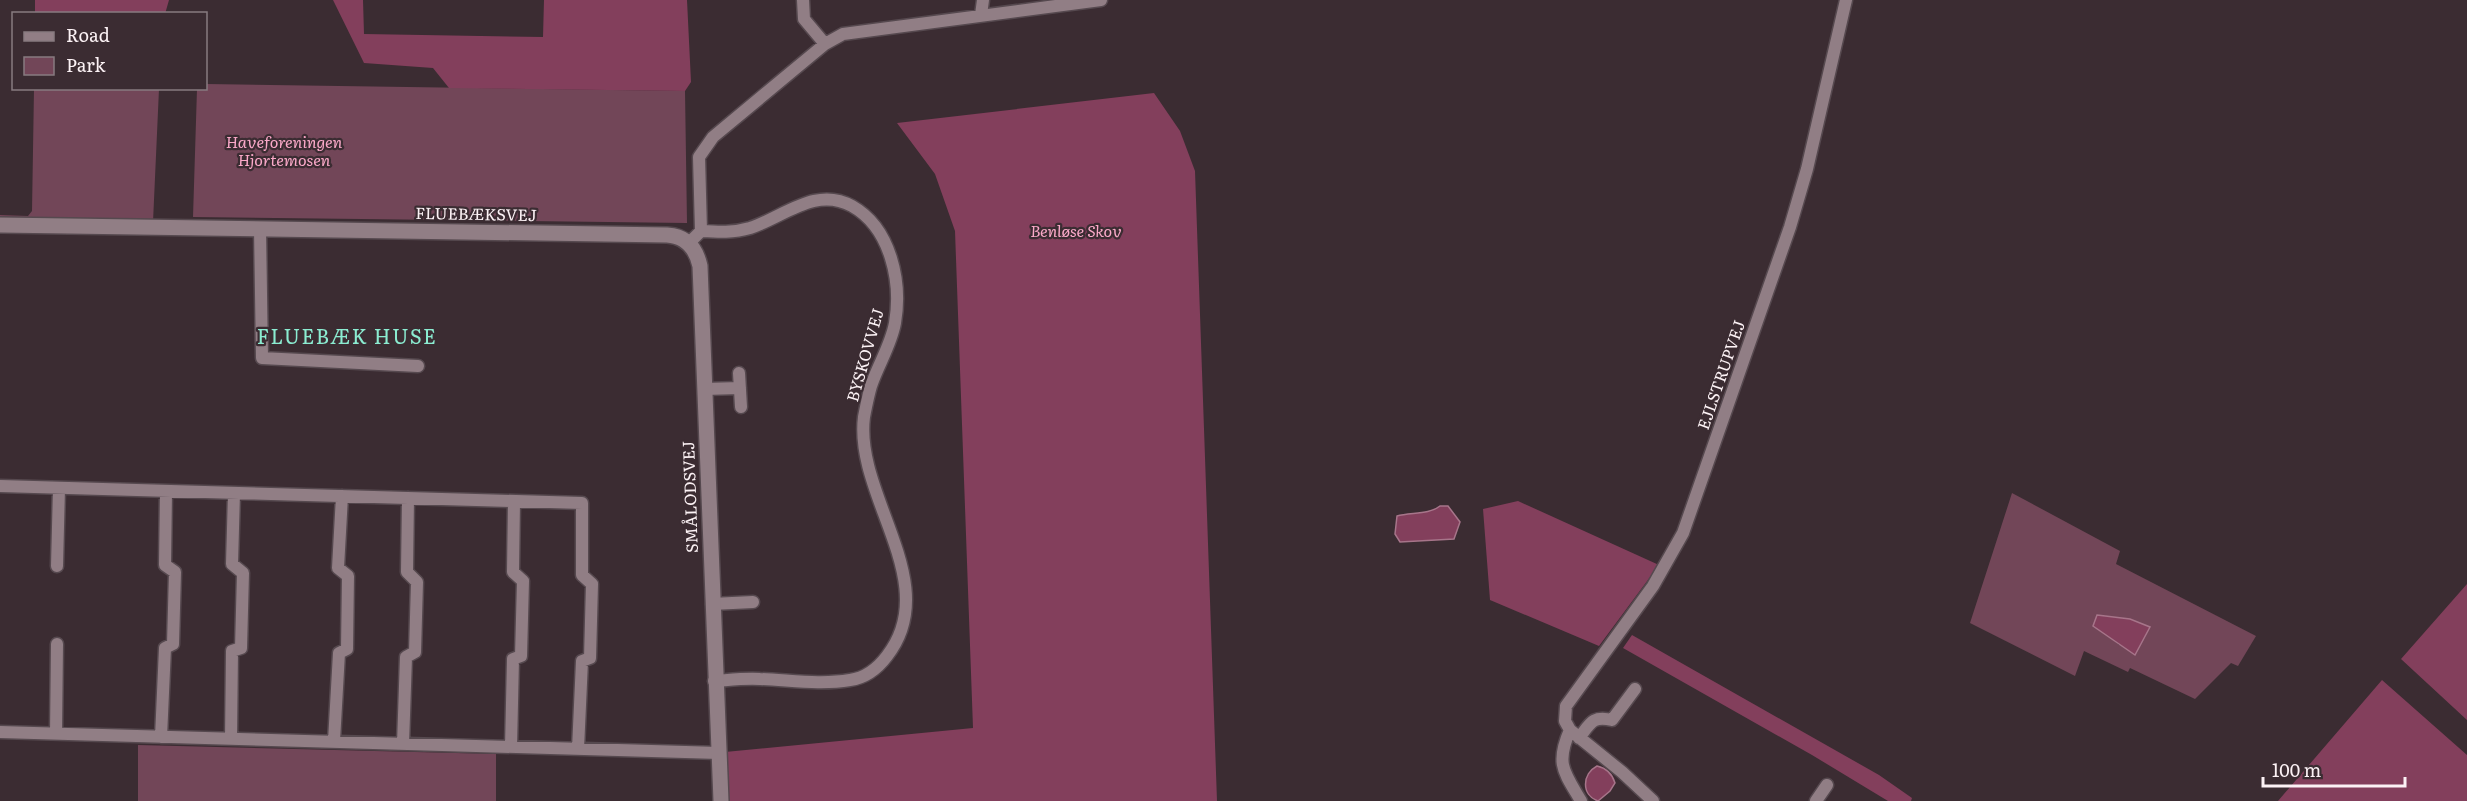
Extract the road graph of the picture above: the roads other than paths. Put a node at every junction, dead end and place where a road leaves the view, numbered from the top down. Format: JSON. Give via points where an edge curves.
{"nodes":[{"id":1,"x":803,"y":0,"type":"edge"},
{"id":2,"x":983,"y":0,"type":"edge"},
{"id":3,"x":1101,"y":0,"type":"edge"},
{"id":4,"x":1846,"y":0,"type":"edge"},
{"id":5,"x":981,"y":15,"type":"junction"},
{"id":6,"x":825,"y":44,"type":"junction"},
{"id":7,"x":0,"y":225,"type":"edge"},
{"id":8,"x":260,"y":229,"type":"junction"},
{"id":9,"x":701,"y":231,"type":"junction"},
{"id":10,"x":689,"y":243,"type":"junction"},
{"id":11,"x":418,"y":366,"type":"dead end"},
{"id":12,"x":739,"y":372,"type":"dead end"},
{"id":13,"x":741,"y":388,"type":"junction"},
{"id":14,"x":704,"y":389,"type":"junction"},
{"id":15,"x":741,"y":408,"type":"dead end"},
{"id":16,"x":0,"y":486,"type":"edge"},
{"id":17,"x":59,"y":488,"type":"junction"},
{"id":18,"x":166,"y":491,"type":"junction"},
{"id":19,"x":234,"y":493,"type":"junction"},
{"id":20,"x":342,"y":496,"type":"junction"},
{"id":21,"x":408,"y":498,"type":"junction"},
{"id":22,"x":514,"y":501,"type":"junction"},
{"id":23,"x":57,"y":566,"type":"dead end"},
{"id":24,"x":753,"y":602,"type":"dead end"},
{"id":25,"x":712,"y":604,"type":"junction"},
{"id":26,"x":57,"y":644,"type":"dead end"},
{"id":27,"x":714,"y":681,"type":"junction"},
{"id":28,"x":1635,"y":689,"type":"dead end"},
{"id":29,"x":0,"y":732,"type":"edge"},
{"id":30,"x":56,"y":734,"type":"junction"},
{"id":31,"x":1575,"y":734,"type":"junction"},
{"id":32,"x":161,"y":737,"type":"junction"},
{"id":33,"x":231,"y":739,"type":"junction"},
{"id":34,"x":334,"y":741,"type":"junction"},
{"id":35,"x":403,"y":744,"type":"junction"},
{"id":36,"x":511,"y":747,"type":"junction"},
{"id":37,"x":578,"y":749,"type":"junction"},
{"id":38,"x":718,"y":753,"type":"junction"},
{"id":39,"x":1827,"y":785,"type":"dead end"},
{"id":40,"x":721,"y":801,"type":"edge"},
{"id":41,"x":1581,"y":801,"type":"edge"},
{"id":42,"x":1653,"y":801,"type":"edge"},
{"id":43,"x":1816,"y":801,"type":"edge"}],
"edges":[{"from":1,"to":6,"type":"street","via":[[804,19]]},
{"from":2,"to":5,"type":"street"},
{"from":3,"to":5,"type":"street"},
{"from":4,"to":31,"type":"street","name":"EJLSTRUPVEJ","via":[[1793,218],[1683,532],[1653,586],[1566,706],[1565,721]]},
{"from":5,"to":6,"type":"street","via":[[843,34]]},
{"from":6,"to":9,"type":"street","via":[[713,137],[699,157]]},
{"from":7,"to":8,"type":"street","name":"FLUEBÆKSVEJ"},
{"from":8,"to":10,"type":"street","name":"FLUEBÆKSVEJ","via":[[675,235]]},
{"from":8,"to":11,"type":"street","via":[[262,358]]},
{"from":9,"to":10,"type":"street"},
{"from":9,"to":27,"type":"street","name":"BYSKOVVEJ","via":[[731,232],[752,227],[800,204],[819,200],[851,206],[877,228],[887,246],[897,298],[895,324],[871,387],[864,419],[864,453],[904,578],[905,603],[895,646],[876,668],[852,680]]},
{"from":10,"to":14,"type":"street","name":"SMÅLODSVEJ","via":[[700,266]]},
{"from":12,"to":13,"type":"street"},
{"from":13,"to":14,"type":"street"},
{"from":13,"to":15,"type":"street"},
{"from":14,"to":25,"type":"street","name":"SMÅLODSVEJ"},
{"from":16,"to":17,"type":"street"},
{"from":17,"to":18,"type":"street"},
{"from":17,"to":23,"type":"street"},
{"from":18,"to":19,"type":"street"},
{"from":18,"to":32,"type":"street","via":[[165,565],[175,572],[173,644],[165,648]]},
{"from":19,"to":20,"type":"street"},
{"from":19,"to":33,"type":"street","via":[[232,564],[243,573],[241,648],[232,651]]},
{"from":20,"to":21,"type":"street"},
{"from":20,"to":34,"type":"street","via":[[338,568],[348,576],[347,649],[339,653]]},
{"from":21,"to":22,"type":"street"},
{"from":21,"to":35,"type":"street","via":[[407,572],[417,582],[415,652],[406,657]]},
{"from":22,"to":36,"type":"street","via":[[513,572],[523,581],[521,656],[513,659]]},
{"from":22,"to":37,"type":"street","via":[[582,503],[582,575],[592,584],[590,658],[582,661]]},
{"from":24,"to":25,"type":"street"},
{"from":25,"to":27,"type":"street","name":"SMÅLODSVEJ"},
{"from":26,"to":30,"type":"street"},
{"from":27,"to":38,"type":"street","name":"SMÅLODSVEJ"},
{"from":28,"to":31,"type":"street","via":[[1612,720],[1593,720]]},
{"from":29,"to":30,"type":"street"},
{"from":30,"to":32,"type":"street"},
{"from":31,"to":41,"type":"street","via":[[1562,748],[1562,764]]},
{"from":31,"to":42,"type":"street"},
{"from":32,"to":33,"type":"street"},
{"from":33,"to":34,"type":"street"},
{"from":34,"to":35,"type":"street"},
{"from":35,"to":36,"type":"street"},
{"from":36,"to":37,"type":"street"},
{"from":37,"to":38,"type":"street"},
{"from":38,"to":40,"type":"street","name":"SMÅLODSVEJ"},
{"from":39,"to":43,"type":"street"}]}
